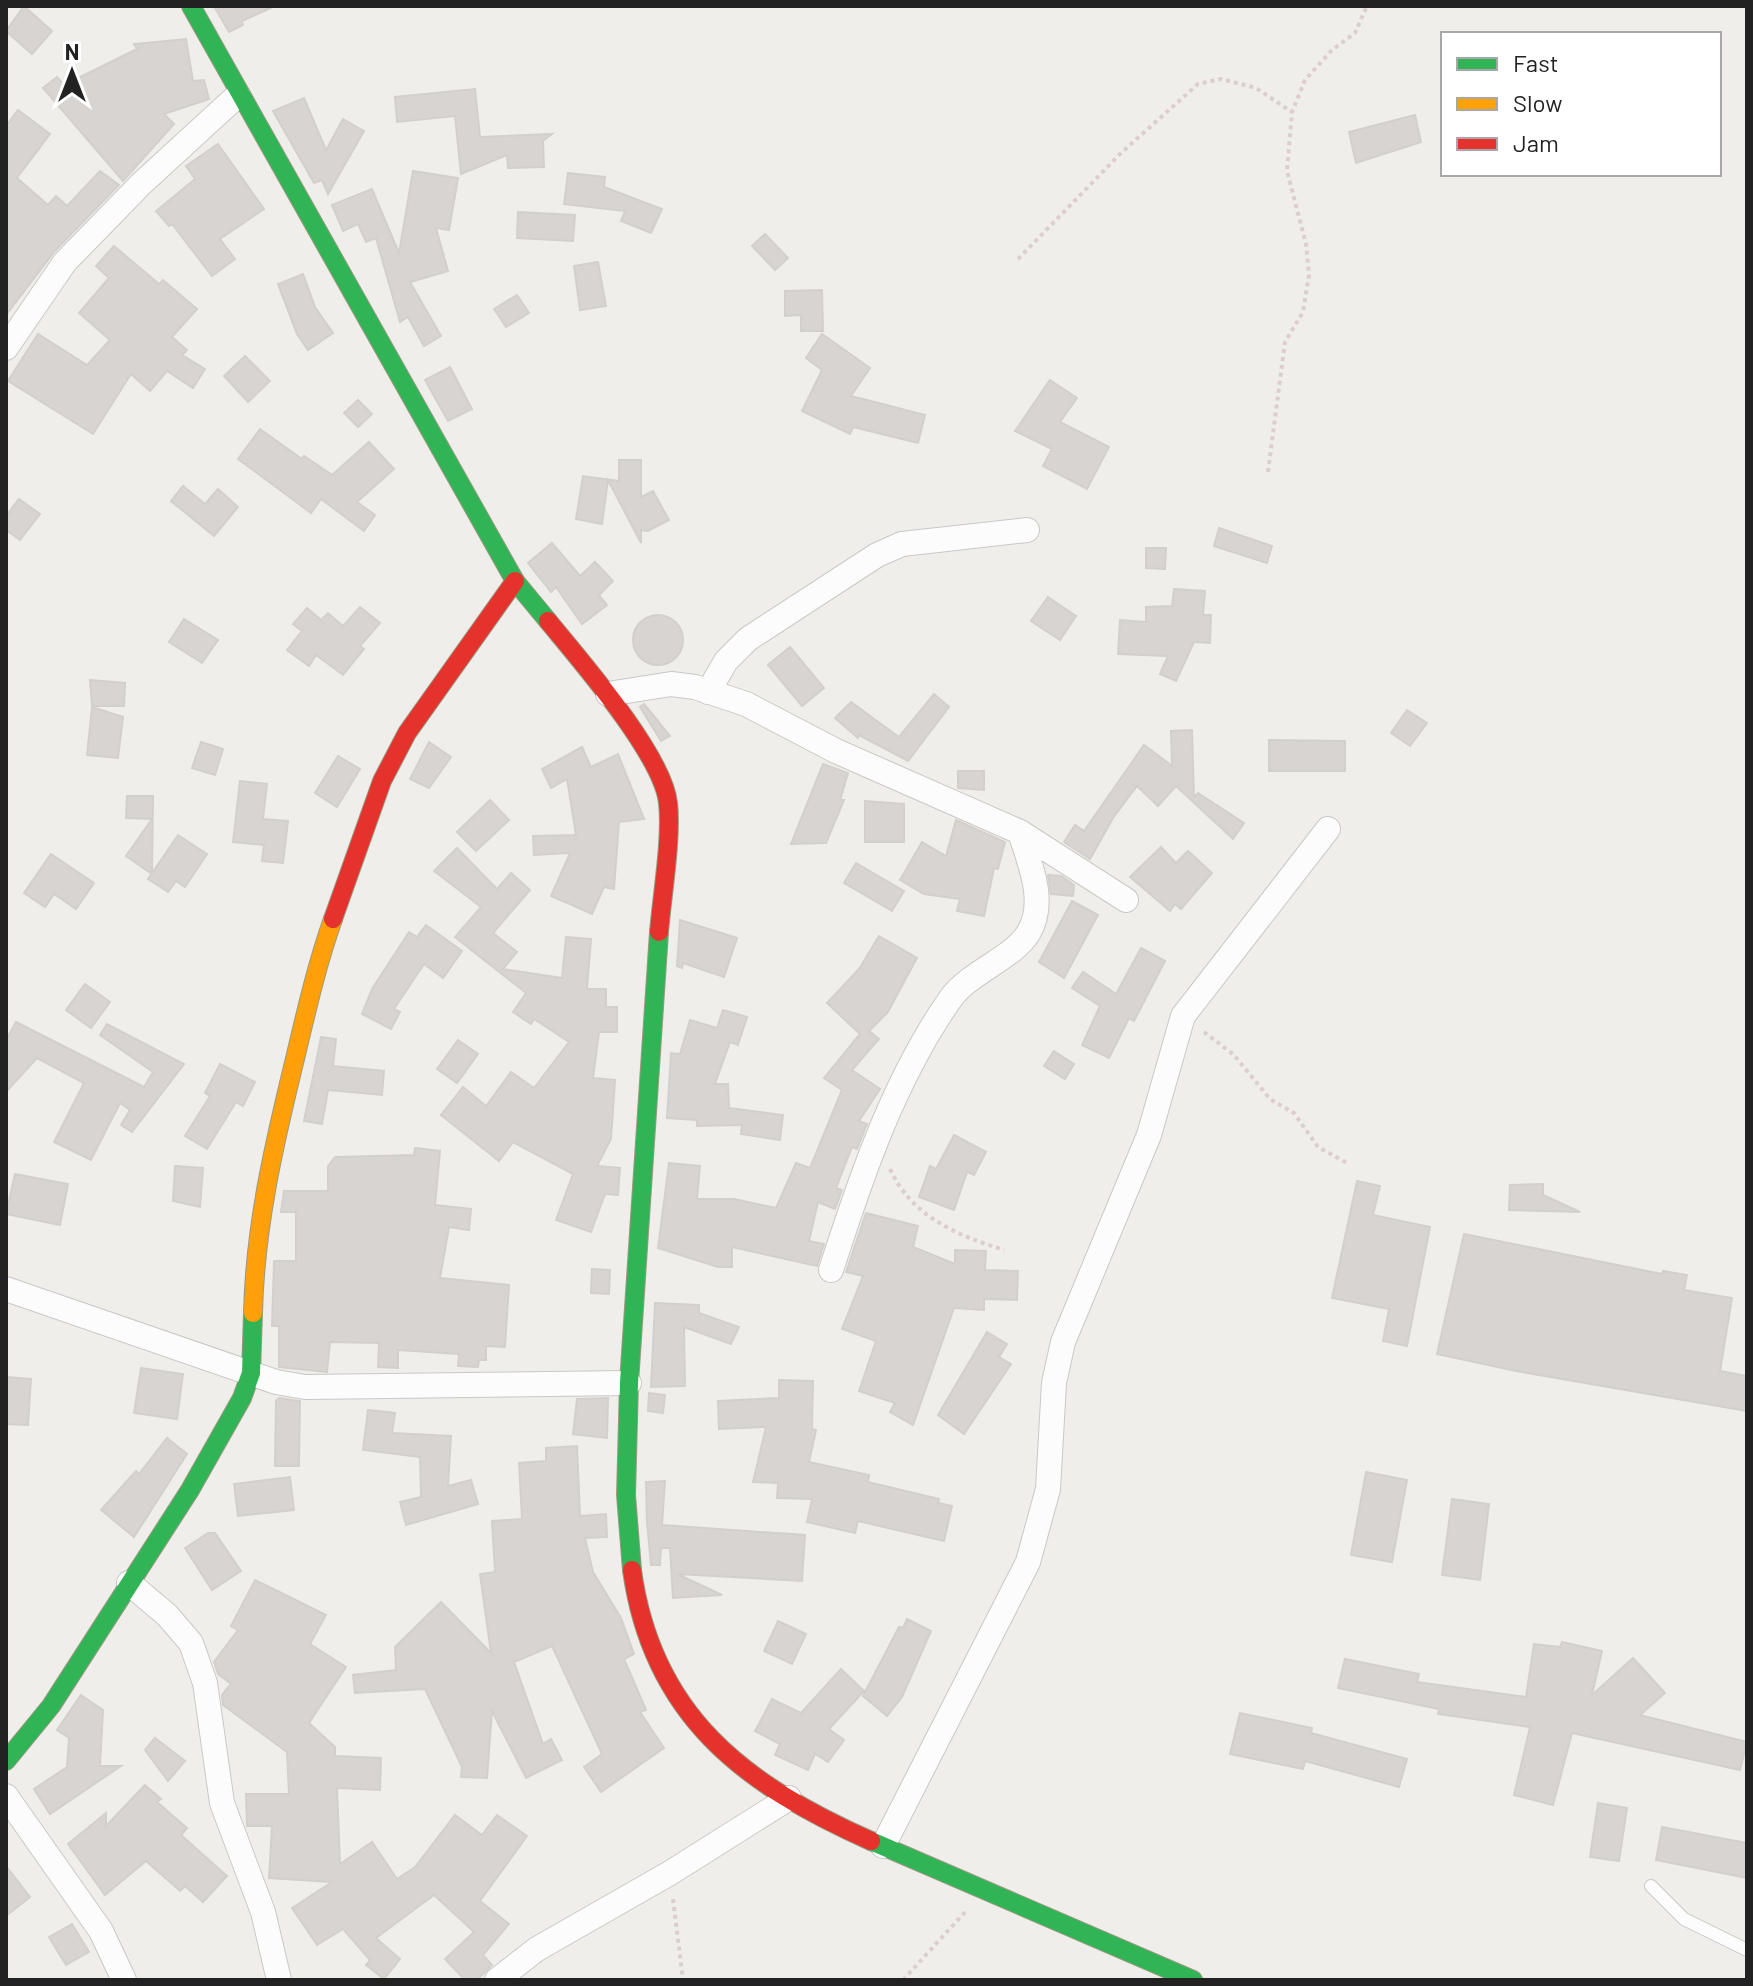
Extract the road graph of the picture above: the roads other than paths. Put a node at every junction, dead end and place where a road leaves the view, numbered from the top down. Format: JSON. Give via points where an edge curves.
{"nodes":[{"id":1,"x":191,"y":6,"type":"edge"},
{"id":2,"x":238,"y":95,"type":"junction"},
{"id":3,"x":6,"y":348,"type":"edge"},
{"id":4,"x":1027,"y":530,"type":"dead end"},
{"id":5,"x":515,"y":581,"type":"junction"},
{"id":6,"x":708,"y":692,"type":"junction"},
{"id":7,"x":608,"y":694,"type":"junction"},
{"id":8,"x":1328,"y":829,"type":"dead end"},
{"id":9,"x":1020,"y":832,"type":"junction"},
{"id":10,"x":1126,"y":900,"type":"dead end"},
{"id":11,"x":831,"y":1270,"type":"dead end"},
{"id":12,"x":6,"y":1289,"type":"edge"},
{"id":13,"x":251,"y":1373,"type":"junction"},
{"id":14,"x":629,"y":1383,"type":"junction"},
{"id":15,"x":129,"y":1583,"type":"junction"},
{"id":16,"x":12,"y":1746,"type":"edge"},
{"id":17,"x":6,"y":1796,"type":"edge"},
{"id":18,"x":789,"y":1798,"type":"junction"},
{"id":19,"x":883,"y":1846,"type":"junction"},
{"id":20,"x":1651,"y":1886,"type":"dead end"},
{"id":21,"x":1747,"y":1950,"type":"edge"},
{"id":22,"x":124,"y":1980,"type":"edge"},
{"id":23,"x":279,"y":1980,"type":"edge"},
{"id":24,"x":497,"y":1980,"type":"edge"},
{"id":25,"x":1193,"y":1980,"type":"edge"}],
"edges":[{"from":1,"to":2,"type":"street"},
{"from":2,"to":3,"type":"street","via":[[65,262]]},
{"from":2,"to":5,"type":"street"},
{"from":4,"to":6,"type":"street","via":[[902,544],[877,555],[748,639],[726,661]]},
{"from":5,"to":7,"type":"street"},
{"from":5,"to":13,"type":"street","via":[[407,733],[382,781],[320,955],[267,1173],[254,1258]]},
{"from":6,"to":7,"type":"street","via":[[671,684]]},
{"from":6,"to":9,"type":"street","via":[[746,704],[836,751]]},
{"from":7,"to":14,"type":"street","via":[[659,775],[668,803]]},
{"from":8,"to":19,"type":"street","via":[[1183,1016],[1149,1135],[1063,1342],[1054,1383],[1048,1489],[1028,1562]]},
{"from":9,"to":10,"type":"street"},
{"from":9,"to":11,"type":"street","via":[[1037,891],[1029,933],[953,996],[912,1059]]},
{"from":12,"to":13,"type":"street"},
{"from":13,"to":14,"type":"street","via":[[305,1387]]},
{"from":13,"to":15,"type":"street","via":[[233,1418]]},
{"from":14,"to":18,"type":"street","via":[[629,1558],[650,1641],[710,1741]]},
{"from":15,"to":16,"type":"street","via":[[51,1706]]},
{"from":15,"to":23,"type":"street","via":[[191,1643],[205,1683],[222,1803],[263,1912]]},
{"from":17,"to":22,"type":"street","via":[[101,1931]]},
{"from":18,"to":19,"type":"street"},
{"from":18,"to":24,"type":"street","via":[[537,1949]]},
{"from":19,"to":25,"type":"street"},
{"from":20,"to":21,"type":"lane","via":[[1684,1919]]}]}
